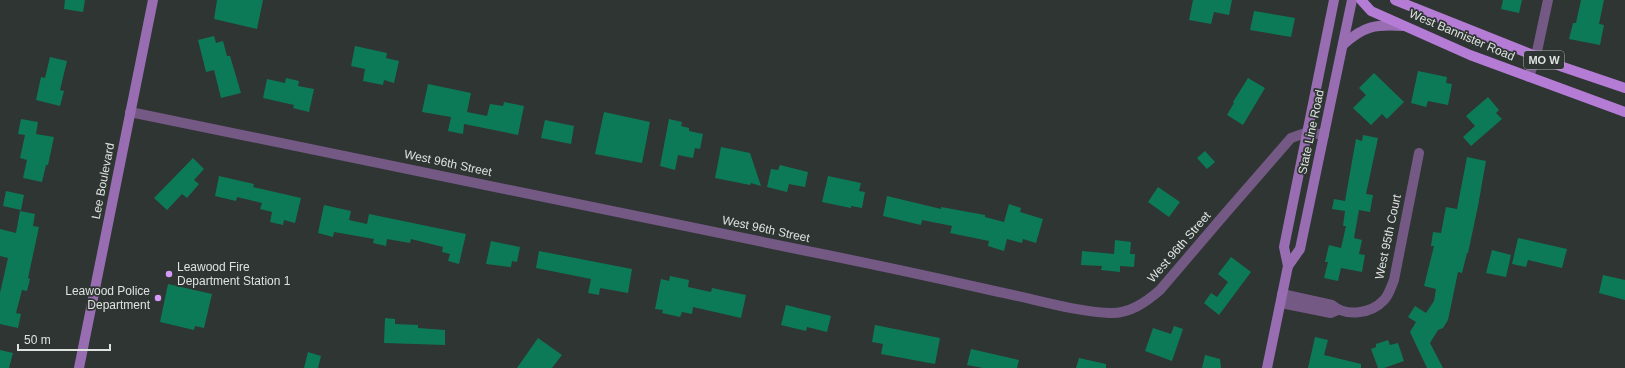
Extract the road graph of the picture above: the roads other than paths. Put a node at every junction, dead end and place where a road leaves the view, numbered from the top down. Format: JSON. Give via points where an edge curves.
{"nodes":[{"id":1,"x":153,"y":0,"type":"edge"},
{"id":2,"x":1334,"y":0,"type":"edge"},
{"id":3,"x":1352,"y":0,"type":"edge"},
{"id":4,"x":1361,"y":0,"type":"edge"},
{"id":5,"x":1395,"y":0,"type":"edge"},
{"id":6,"x":1548,"y":0,"type":"edge"},
{"id":7,"x":1407,"y":27,"type":"junction"},
{"id":8,"x":1343,"y":44,"type":"junction"},
{"id":9,"x":1536,"y":56,"type":"junction"},
{"id":10,"x":1529,"y":77,"type":"junction"},
{"id":11,"x":1625,"y":88,"type":"edge"},
{"id":12,"x":130,"y":112,"type":"junction"},
{"id":13,"x":1625,"y":112,"type":"edge"},
{"id":14,"x":1308,"y":132,"type":"junction"},
{"id":15,"x":1324,"y":135,"type":"junction"},
{"id":16,"x":1419,"y":153,"type":"dead end"},
{"id":17,"x":1288,"y":266,"type":"junction"},
{"id":18,"x":1282,"y":298,"type":"junction"},
{"id":19,"x":79,"y":368,"type":"edge"},
{"id":20,"x":1267,"y":368,"type":"edge"}],
"edges":[{"from":1,"to":12,"type":"main road","name":"Lee Boulevard"},
{"from":2,"to":14,"type":"main road","name":"State Line Road"},
{"from":3,"to":8,"type":"main road","name":"State Line Road"},
{"from":4,"to":7,"type":"main road","name":"West Bannister Road","number":"MO W","via":[[1371,11]]},
{"from":5,"to":9,"type":"main road","name":"West Bannister Road","number":"MO W"},
{"from":6,"to":9,"type":"street"},
{"from":7,"to":8,"type":"main road","via":[[1372,26],[1362,29]]},
{"from":7,"to":10,"type":"main road","name":"West Bannister Road","number":"MO W","via":[[1470,55]]},
{"from":8,"to":15,"type":"main road","name":"State Line Road"},
{"from":9,"to":10,"type":"street"},
{"from":9,"to":11,"type":"main road","name":"West Bannister Road","number":"MO W"},
{"from":10,"to":13,"type":"main road","name":"West Bannister Road","number":"MO W"},
{"from":12,"to":14,"type":"street","name":"West 96th Street","via":[[1106,313],[1132,310],[1160,290],[1291,138]]},
{"from":12,"to":19,"type":"main road","name":"Lee Boulevard"},
{"from":14,"to":15,"type":"street"},
{"from":14,"to":17,"type":"main road","name":"State Line Road","via":[[1284,247]]},
{"from":15,"to":17,"type":"main road","name":"State Line Road","via":[[1300,249]]},
{"from":16,"to":18,"type":"street","name":"West 95th Court","via":[[1394,280],[1385,300],[1378,306],[1359,313],[1338,310],[1332,305]]},
{"from":17,"to":18,"type":"main road","name":"State Line Road"},
{"from":18,"to":20,"type":"main road","name":"State Line Road"}]}
